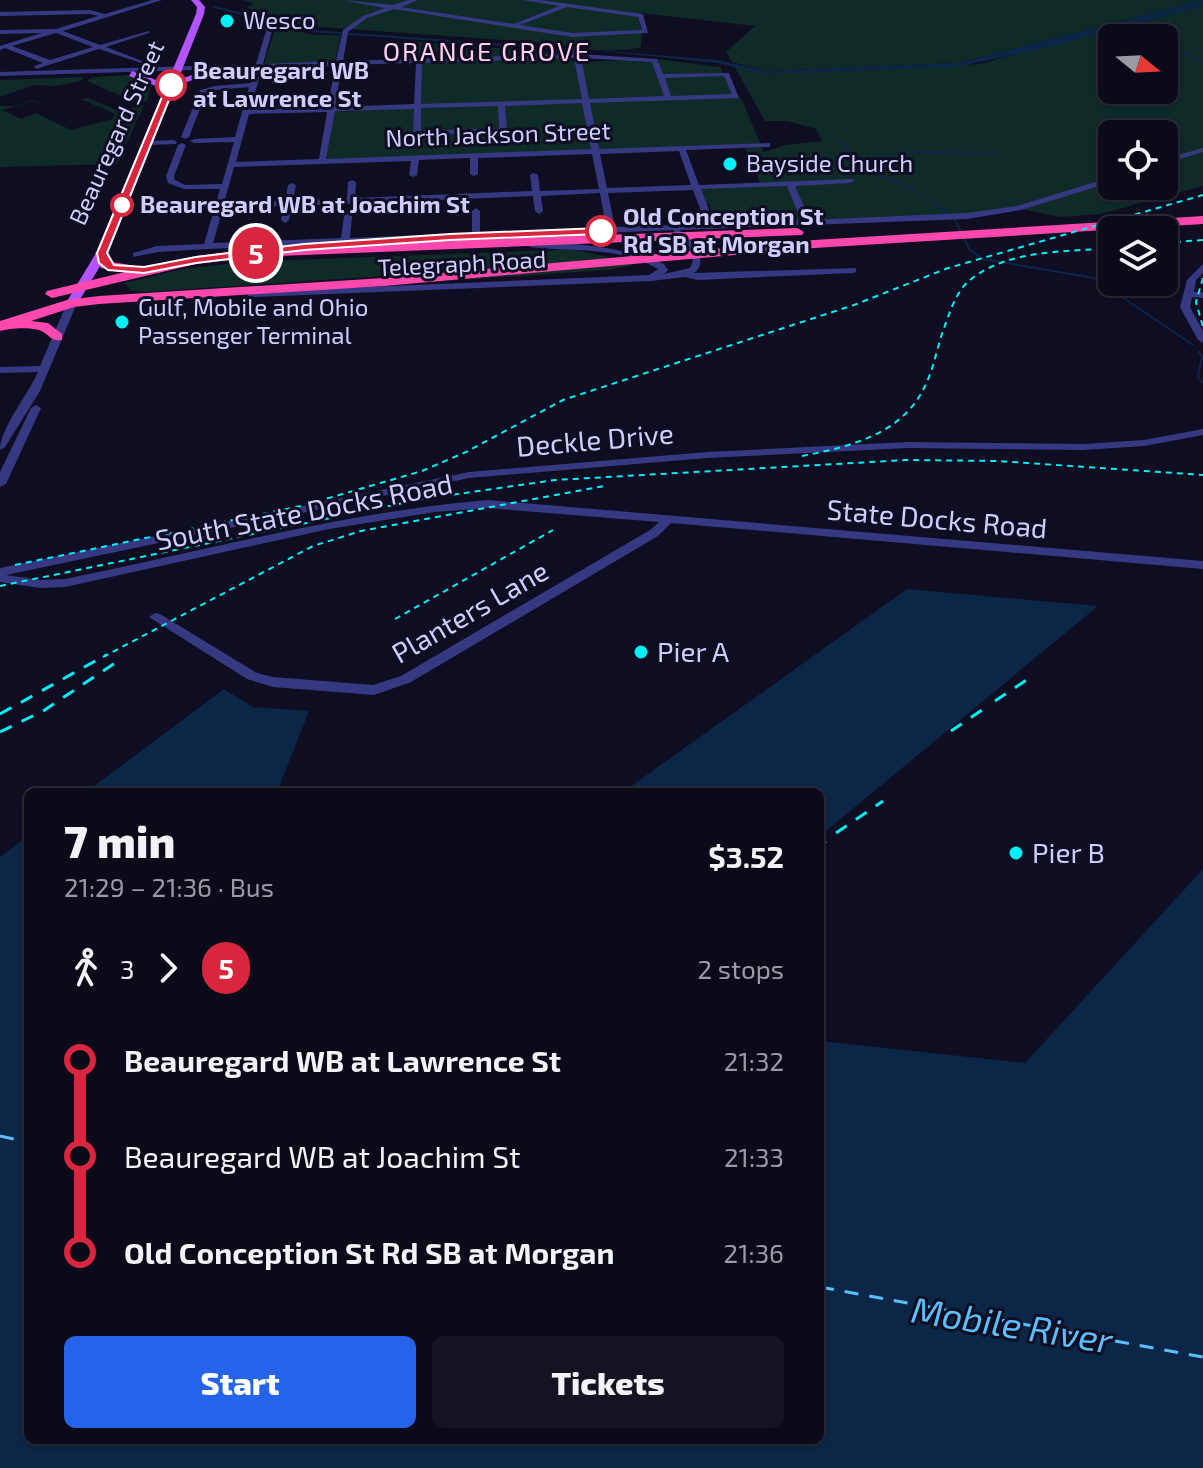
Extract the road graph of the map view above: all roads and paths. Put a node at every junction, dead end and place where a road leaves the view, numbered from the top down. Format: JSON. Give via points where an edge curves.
{"nodes":[{"id":1,"x":57,"y":0,"type":"edge"},
{"id":2,"x":159,"y":0,"type":"edge"},
{"id":3,"x":186,"y":0,"type":"edge"},
{"id":4,"x":195,"y":0,"type":"edge"},
{"id":5,"x":345,"y":0,"type":"edge"},
{"id":6,"x":415,"y":0,"type":"edge"},
{"id":7,"x":526,"y":0,"type":"edge"},
{"id":8,"x":567,"y":6,"type":"junction"},
{"id":9,"x":393,"y":7,"type":"junction"},
{"id":10,"x":125,"y":10,"type":"junction"},
{"id":11,"x":90,"y":12,"type":"junction"},
{"id":12,"x":48,"y":13,"type":"junction"},
{"id":13,"x":0,"y":14,"type":"edge"},
{"id":14,"x":104,"y":17,"type":"junction"},
{"id":15,"x":513,"y":26,"type":"junction"},
{"id":16,"x":266,"y":27,"type":"dead end"},
{"id":17,"x":36,"y":31,"type":"junction"},
{"id":18,"x":56,"y":31,"type":"junction"},
{"id":19,"x":0,"y":32,"type":"edge"},
{"id":20,"x":147,"y":32,"type":"dead end"},
{"id":21,"x":572,"y":35,"type":"junction"},
{"id":22,"x":30,"y":39,"type":"junction"},
{"id":23,"x":3,"y":47,"type":"edge"},
{"id":24,"x":99,"y":48,"type":"junction"},
{"id":25,"x":576,"y":54,"type":"junction"},
{"id":26,"x":49,"y":63,"type":"junction"},
{"id":27,"x":138,"y":63,"type":"junction"},
{"id":28,"x":419,"y":63,"type":"junction"},
{"id":29,"x":339,"y":65,"type":"junction"},
{"id":30,"x":259,"y":68,"type":"junction"},
{"id":31,"x":169,"y":70,"type":"junction"},
{"id":32,"x":67,"y":72,"type":"junction"},
{"id":33,"x":128,"y":72,"type":"junction"},
{"id":34,"x":208,"y":72,"type":"junction"},
{"id":35,"x":17,"y":73,"type":"junction"},
{"id":36,"x":0,"y":76,"type":"edge"},
{"id":37,"x":661,"y":76,"type":"junction"},
{"id":38,"x":166,"y":85,"type":"junction"},
{"id":39,"x":254,"y":85,"type":"junction"},
{"id":40,"x":668,"y":98,"type":"junction"},
{"id":41,"x":585,"y":101,"type":"junction"},
{"id":42,"x":501,"y":104,"type":"junction"},
{"id":43,"x":417,"y":107,"type":"junction"},
{"id":44,"x":332,"y":110,"type":"junction"},
{"id":45,"x":246,"y":112,"type":"junction"},
{"id":46,"x":153,"y":129,"type":"junction"},
{"id":47,"x":239,"y":139,"type":"junction"},
{"id":48,"x":184,"y":141,"type":"junction"},
{"id":49,"x":147,"y":143,"type":"junction"},
{"id":50,"x":767,"y":145,"type":"dead end"},
{"id":51,"x":682,"y":149,"type":"junction"},
{"id":52,"x":1203,"y":150,"type":"edge"},
{"id":53,"x":596,"y":152,"type":"junction"},
{"id":54,"x":532,"y":154,"type":"junction"},
{"id":55,"x":474,"y":156,"type":"junction"},
{"id":56,"x":415,"y":158,"type":"junction"},
{"id":57,"x":1178,"y":158,"type":"edge"},
{"id":58,"x":355,"y":161,"type":"junction"},
{"id":59,"x":322,"y":162,"type":"junction"},
{"id":60,"x":295,"y":163,"type":"junction"},
{"id":61,"x":231,"y":165,"type":"junction"},
{"id":62,"x":124,"y":169,"type":"junction"},
{"id":63,"x":850,"y":181,"type":"dead end"},
{"id":64,"x":1098,"y":183,"type":"edge"},
{"id":65,"x":790,"y":184,"type":"junction"},
{"id":66,"x":225,"y":186,"type":"junction"},
{"id":67,"x":696,"y":187,"type":"junction"},
{"id":68,"x":603,"y":191,"type":"junction"},
{"id":69,"x":536,"y":193,"type":"junction"},
{"id":70,"x":475,"y":195,"type":"junction"},
{"id":71,"x":413,"y":198,"type":"junction"},
{"id":72,"x":351,"y":201,"type":"junction"},
{"id":73,"x":288,"y":203,"type":"junction"},
{"id":74,"x":220,"y":206,"type":"junction"},
{"id":75,"x":120,"y":208,"type":"junction"},
{"id":76,"x":476,"y":211,"type":"dead end"},
{"id":77,"x":1203,"y":212,"type":"edge"},
{"id":78,"x":348,"y":216,"type":"dead end"},
{"id":79,"x":1203,"y":220,"type":"edge"},
{"id":80,"x":807,"y":223,"type":"junction"},
{"id":81,"x":700,"y":227,"type":"junction"},
{"id":82,"x":711,"y":227,"type":"junction"},
{"id":83,"x":656,"y":229,"type":"junction"},
{"id":84,"x":611,"y":231,"type":"junction"},
{"id":85,"x":541,"y":233,"type":"junction"},
{"id":86,"x":476,"y":236,"type":"junction"},
{"id":87,"x":450,"y":237,"type":"junction"},
{"id":88,"x":690,"y":239,"type":"junction"},
{"id":89,"x":345,"y":240,"type":"junction"},
{"id":90,"x":281,"y":243,"type":"junction"},
{"id":91,"x":208,"y":246,"type":"junction"},
{"id":92,"x":102,"y":253,"type":"junction"},
{"id":93,"x":254,"y":253,"type":"junction"},
{"id":94,"x":136,"y":255,"type":"dead end"},
{"id":95,"x":1203,"y":267,"type":"edge"},
{"id":96,"x":144,"y":270,"type":"junction"},
{"id":97,"x":853,"y":270,"type":"dead end"},
{"id":98,"x":685,"y":274,"type":"junction"},
{"id":99,"x":650,"y":278,"type":"junction"},
{"id":100,"x":79,"y":280,"type":"junction"},
{"id":101,"x":224,"y":294,"type":"junction"},
{"id":102,"x":1187,"y":294,"type":"junction"},
{"id":103,"x":1203,"y":295,"type":"edge"},
{"id":104,"x":72,"y":303,"type":"junction"},
{"id":105,"x":21,"y":304,"type":"junction"},
{"id":106,"x":0,"y":312,"type":"edge"},
{"id":107,"x":0,"y":327,"type":"edge"},
{"id":108,"x":57,"y":337,"type":"junction"},
{"id":109,"x":1203,"y":340,"type":"edge"},
{"id":110,"x":44,"y":369,"type":"junction"},
{"id":111,"x":0,"y":370,"type":"edge"},
{"id":112,"x":35,"y":391,"type":"junction"},
{"id":113,"x":24,"y":413,"type":"junction"},
{"id":114,"x":1203,"y":432,"type":"edge"},
{"id":115,"x":0,"y":435,"type":"edge"},
{"id":116,"x":0,"y":447,"type":"edge"},
{"id":117,"x":0,"y":484,"type":"edge"},
{"id":118,"x":667,"y":521,"type":"junction"},
{"id":119,"x":1203,"y":565,"type":"edge"},
{"id":120,"x":0,"y":575,"type":"edge"},
{"id":121,"x":155,"y":617,"type":"dead end"}],
"edges":[{"from":1,"to":12,"type":"street"},
{"from":2,"to":10,"type":"street"},
{"from":3,"to":31,"type":"main road","name":"Beauregard Street","via":[[194,12]]},
{"from":4,"to":31,"type":"main road","name":"Beauregard Street","via":[[200,14]]},
{"from":5,"to":9,"type":"street"},
{"from":6,"to":9,"type":"street"},
{"from":7,"to":8,"type":"street"},
{"from":8,"to":15,"type":"street"},
{"from":8,"to":21,"type":"street","via":[[641,15],[646,32]]},
{"from":9,"to":15,"type":"street"},
{"from":9,"to":29,"type":"street","via":[[359,20],[345,32]]},
{"from":10,"to":11,"type":"street"},
{"from":10,"to":14,"type":"street"},
{"from":11,"to":12,"type":"street"},
{"from":11,"to":14,"type":"street"},
{"from":12,"to":13,"type":"street"},
{"from":14,"to":18,"type":"street"},
{"from":15,"to":21,"type":"street"},
{"from":16,"to":30,"type":"street"},
{"from":17,"to":18,"type":"street"},
{"from":17,"to":19,"type":"street"},
{"from":17,"to":22,"type":"street"},
{"from":18,"to":22,"type":"street"},
{"from":18,"to":24,"type":"street"},
{"from":20,"to":24,"type":"street"},
{"from":21,"to":25,"type":"street"},
{"from":22,"to":23,"type":"street"},
{"from":23,"to":26,"type":"street"},
{"from":24,"to":26,"type":"street"},
{"from":24,"to":27,"type":"street"},
{"from":25,"to":28,"type":"street"},
{"from":25,"to":37,"type":"street","via":[[655,60]]},
{"from":25,"to":41,"type":"street"},
{"from":26,"to":32,"type":"street"},
{"from":26,"to":35,"type":"street"},
{"from":27,"to":31,"type":"street"},
{"from":27,"to":33,"type":"street"},
{"from":28,"to":29,"type":"street"},
{"from":28,"to":43,"type":"street"},
{"from":29,"to":30,"type":"street"},
{"from":29,"to":44,"type":"street"},
{"from":30,"to":31,"type":"street"},
{"from":30,"to":34,"type":"street"},
{"from":30,"to":39,"type":"street"},
{"from":31,"to":33,"type":"street"},
{"from":31,"to":34,"type":"street"},
{"from":31,"to":38,"type":"main road","name":"Beauregard Street"},
{"from":32,"to":33,"type":"street"},
{"from":32,"to":35,"type":"street"},
{"from":33,"to":36,"type":"street"},
{"from":33,"to":38,"type":"main road"},
{"from":34,"to":38,"type":"main road"},
{"from":35,"to":36,"type":"street"},
{"from":37,"to":40,"type":"street"},
{"from":37,"to":40,"type":"street","via":[[727,74],[736,96]]},
{"from":38,"to":46,"type":"main road","name":"Beauregard Street"},
{"from":38,"to":62,"type":"main road","name":"Beauregard Street"},
{"from":39,"to":45,"type":"street"},
{"from":39,"to":48,"type":"street","via":[[203,92]]},
{"from":40,"to":41,"type":"street"},
{"from":41,"to":42,"type":"street"},
{"from":41,"to":53,"type":"street"},
{"from":42,"to":43,"type":"street"},
{"from":42,"to":43,"type":"street","via":[[503,130],[417,133]]},
{"from":43,"to":44,"type":"street"},
{"from":44,"to":45,"type":"street"},
{"from":44,"to":59,"type":"street"},
{"from":45,"to":47,"type":"street"},
{"from":46,"to":49,"type":"main road","name":"Beauregard Street"},
{"from":46,"to":62,"type":"main road"},
{"from":47,"to":48,"type":"street"},
{"from":47,"to":61,"type":"street"},
{"from":48,"to":49,"type":"street"},
{"from":48,"to":66,"type":"street","via":[[171,181],[184,187]]},
{"from":49,"to":75,"type":"main road","name":"Beauregard Street"},
{"from":50,"to":51,"type":"street","name":"North Jackson Street"},
{"from":51,"to":53,"type":"street","name":"North Jackson Street"},
{"from":51,"to":67,"type":"street"},
{"from":52,"to":57,"type":"street"},
{"from":53,"to":54,"type":"street","name":"North Jackson Street"},
{"from":53,"to":68,"type":"street"},
{"from":54,"to":55,"type":"street","name":"North Jackson Street"},
{"from":54,"to":69,"type":"street"},
{"from":55,"to":56,"type":"street","name":"North Jackson Street"},
{"from":55,"to":70,"type":"street"},
{"from":56,"to":58,"type":"street","name":"North Jackson Street"},
{"from":56,"to":71,"type":"street"},
{"from":58,"to":59,"type":"street","name":"North Jackson Street"},
{"from":58,"to":72,"type":"street"},
{"from":59,"to":60,"type":"street","name":"North Jackson Street"},
{"from":60,"to":61,"type":"street","name":"North Jackson Street"},
{"from":60,"to":73,"type":"street"},
{"from":61,"to":66,"type":"street"},
{"from":62,"to":75,"type":"main road","via":[[129,172]]},
{"from":62,"to":100,"type":"main road","name":"Beauregard Street"},
{"from":63,"to":65,"type":"street"},
{"from":64,"to":80,"type":"street","via":[[1018,208],[967,216]]},
{"from":65,"to":67,"type":"street"},
{"from":65,"to":80,"type":"street"},
{"from":66,"to":74,"type":"street"},
{"from":67,"to":68,"type":"street"},
{"from":67,"to":82,"type":"street"},
{"from":68,"to":69,"type":"street"},
{"from":68,"to":84,"type":"street"},
{"from":69,"to":70,"type":"street"},
{"from":69,"to":85,"type":"street"},
{"from":70,"to":71,"type":"street"},
{"from":71,"to":72,"type":"street"},
{"from":72,"to":73,"type":"street"},
{"from":73,"to":74,"type":"street"},
{"from":73,"to":90,"type":"street"},
{"from":74,"to":91,"type":"street"},
{"from":75,"to":92,"type":"main road","name":"Beauregard Street"},
{"from":76,"to":86,"type":"street"},
{"from":77,"to":93,"type":"highway","via":[[878,231]]},
{"from":78,"to":89,"type":"street"},
{"from":79,"to":101,"type":"highway","via":[[740,249]]},
{"from":80,"to":82,"type":"street"},
{"from":81,"to":82,"type":"street"},
{"from":81,"to":83,"type":"street"},
{"from":81,"to":88,"type":"street","via":[[691,231]]},
{"from":83,"to":84,"type":"street"},
{"from":83,"to":88,"type":"street"},
{"from":84,"to":85,"type":"street"},
{"from":85,"to":86,"type":"street"},
{"from":86,"to":87,"type":"street"},
{"from":87,"to":89,"type":"street"},
{"from":87,"to":93,"type":"highway"},
{"from":88,"to":98,"type":"street","via":[[697,264]]},
{"from":89,"to":90,"type":"street"},
{"from":90,"to":91,"type":"street"},
{"from":91,"to":94,"type":"street"},
{"from":92,"to":96,"type":"highway","via":[[111,267]]},
{"from":92,"to":100,"type":"main road","name":"Beauregard Street","via":[[92,274]]},
{"from":93,"to":96,"type":"highway"},
{"from":93,"to":99,"type":"street","via":[[573,246],[661,266],[663,272]]},
{"from":95,"to":102,"type":"street"},
{"from":96,"to":100,"type":"highway"},
{"from":96,"to":104,"type":"highway","via":[[101,285]]},
{"from":97,"to":98,"type":"street","name":"Telegraph Road"},
{"from":98,"to":99,"type":"street","name":"Telegraph Road"},
{"from":99,"to":101,"type":"street","name":"Telegraph Road"},
{"from":100,"to":104,"type":"main road","name":"Beauregard Street"},
{"from":100,"to":105,"type":"highway"},
{"from":101,"to":104,"type":"highway","name":"Telegraph Road"},
{"from":102,"to":103,"type":"street"},
{"from":102,"to":109,"type":"street","via":[[1185,307]]},
{"from":104,"to":105,"type":"highway"},
{"from":104,"to":107,"type":"highway"},
{"from":104,"to":108,"type":"street","name":"Beauregard Street"},
{"from":105,"to":106,"type":"highway"},
{"from":107,"to":108,"type":"highway","via":[[36,324]]},
{"from":108,"to":110,"type":"street","name":"Beauregard Street"},
{"from":110,"to":111,"type":"street"},
{"from":110,"to":112,"type":"street","name":"Beauregard Street"},
{"from":112,"to":113,"type":"street","name":"Beauregard Street"},
{"from":112,"to":117,"type":"street","via":[[39,400]]},
{"from":113,"to":115,"type":"street"},
{"from":113,"to":116,"type":"street","name":"Beauregard Street"},
{"from":114,"to":120,"type":"street","name":"Deckle Drive","via":[[1098,446],[890,445],[469,475]]},
{"from":118,"to":119,"type":"street","name":"State Docks Road"},
{"from":118,"to":120,"type":"street","name":"South State Docks Road","via":[[488,504],[434,507],[65,583],[40,584]]},
{"from":118,"to":121,"type":"street","name":"Planters Lane","via":[[406,679],[374,690],[252,676]]}]}
